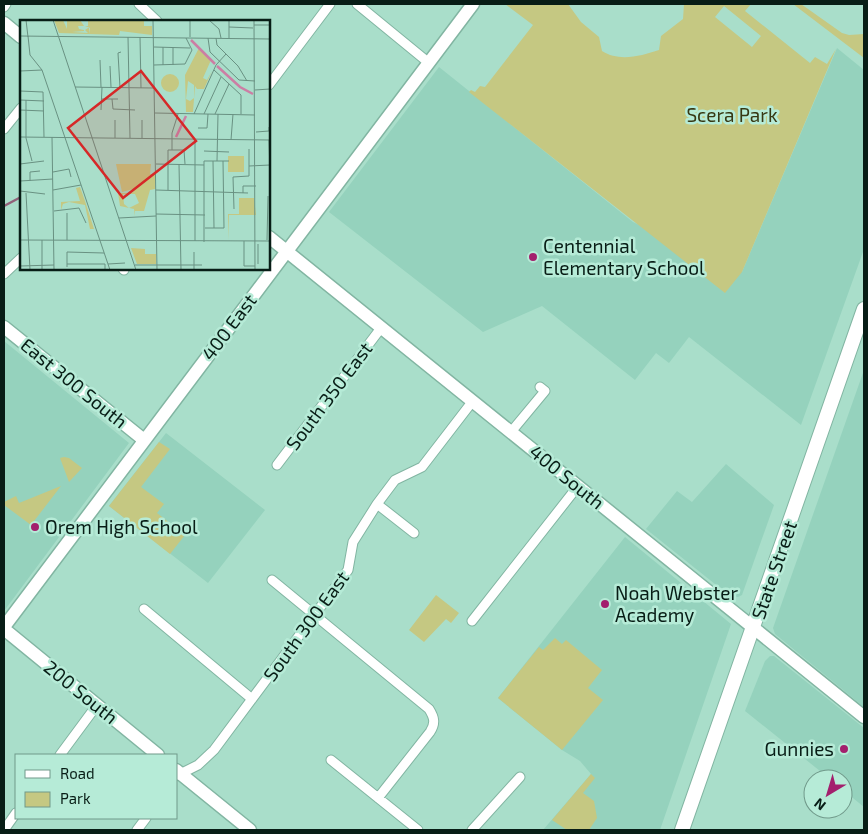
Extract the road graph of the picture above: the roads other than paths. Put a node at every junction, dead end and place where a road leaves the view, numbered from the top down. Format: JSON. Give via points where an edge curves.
{"nodes":[{"id":1,"x":6,"y":4,"type":"edge"},
{"id":2,"x":139,"y":4,"type":"edge"},
{"id":3,"x":330,"y":4,"type":"edge"},
{"id":4,"x":357,"y":4,"type":"edge"},
{"id":5,"x":473,"y":4,"type":"edge"},
{"id":6,"x":4,"y":7,"type":"edge"},
{"id":7,"x":156,"y":20,"type":"edge"},
{"id":8,"x":4,"y":23,"type":"edge"},
{"id":9,"x":20,"y":36,"type":"edge"},
{"id":10,"x":429,"y":63,"type":"junction"},
{"id":11,"x":270,"y":84,"type":"edge"},
{"id":12,"x":20,"y":109,"type":"edge"},
{"id":13,"x":4,"y":129,"type":"edge"},
{"id":14,"x":270,"y":238,"type":"edge"},
{"id":15,"x":286,"y":252,"type":"junction"},
{"id":16,"x":20,"y":259,"type":"edge"},
{"id":17,"x":4,"y":274,"type":"edge"},
{"id":18,"x":864,"y":309,"type":"edge"},
{"id":19,"x":4,"y":327,"type":"edge"},
{"id":20,"x":381,"y":328,"type":"junction"},
{"id":21,"x":540,"y":387,"type":"dead end"},
{"id":22,"x":472,"y":402,"type":"junction"},
{"id":23,"x":511,"y":432,"type":"junction"},
{"id":24,"x":144,"y":440,"type":"junction"},
{"id":25,"x":277,"y":465,"type":"dead end"},
{"id":26,"x":578,"y":486,"type":"junction"},
{"id":27,"x":377,"y":504,"type":"junction"},
{"id":28,"x":414,"y":533,"type":"dead end"},
{"id":29,"x":272,"y":580,"type":"dead end"},
{"id":30,"x":144,"y":609,"type":"dead end"},
{"id":31,"x":314,"y":615,"type":"junction"},
{"id":32,"x":472,"y":621,"type":"dead end"},
{"id":33,"x":4,"y":628,"type":"edge"},
{"id":34,"x":754,"y":628,"type":"junction"},
{"id":35,"x":252,"y":699,"type":"junction"},
{"id":36,"x":97,"y":705,"type":"junction"},
{"id":37,"x":864,"y":717,"type":"edge"},
{"id":38,"x":61,"y":754,"type":"edge"},
{"id":39,"x":157,"y":754,"type":"edge"},
{"id":40,"x":331,"y":760,"type":"dead end"},
{"id":41,"x":178,"y":773,"type":"edge"},
{"id":42,"x":178,"y":774,"type":"edge"},
{"id":43,"x":520,"y":778,"type":"dead end"},
{"id":44,"x":378,"y":798,"type":"junction"},
{"id":45,"x":15,"y":814,"type":"edge"},
{"id":46,"x":145,"y":819,"type":"edge"},
{"id":47,"x":4,"y":830,"type":"edge"},
{"id":48,"x":137,"y":830,"type":"edge"},
{"id":49,"x":250,"y":830,"type":"edge"},
{"id":50,"x":418,"y":830,"type":"edge"},
{"id":51,"x":472,"y":830,"type":"edge"},
{"id":52,"x":682,"y":830,"type":"edge"}],
"edges":[{"from":1,"to":6,"type":"street"},
{"from":2,"to":7,"type":"street"},
{"from":3,"to":11,"type":"street"},
{"from":4,"to":10,"type":"street"},
{"from":5,"to":10,"type":"street","name":"400 East"},
{"from":8,"to":9,"type":"street"},
{"from":10,"to":15,"type":"street","name":"400 East"},
{"from":12,"to":13,"type":"street"},
{"from":14,"to":15,"type":"street","name":"400 South"},
{"from":15,"to":20,"type":"street","name":"400 South"},
{"from":15,"to":24,"type":"street","name":"400 East"},
{"from":16,"to":17,"type":"street"},
{"from":18,"to":34,"type":"main road","name":"State Street"},
{"from":19,"to":24,"type":"street","name":"East 300 South"},
{"from":20,"to":22,"type":"street","name":"400 South"},
{"from":20,"to":25,"type":"street","name":"South 350 East"},
{"from":21,"to":23,"type":"street","via":[[545,390]]},
{"from":22,"to":23,"type":"street","name":"400 South"},
{"from":22,"to":27,"type":"street","name":"South 300 East","via":[[422,467],[396,480]]},
{"from":23,"to":26,"type":"street","name":"400 South"},
{"from":24,"to":33,"type":"street","name":"400 East"},
{"from":26,"to":32,"type":"street"},
{"from":26,"to":34,"type":"street","name":"400 South"},
{"from":27,"to":28,"type":"street"},
{"from":27,"to":31,"type":"street","name":"South 300 East","via":[[354,542],[348,570]]},
{"from":29,"to":31,"type":"street"},
{"from":30,"to":35,"type":"street"},
{"from":31,"to":35,"type":"street","name":"South 300 East"},
{"from":31,"to":44,"type":"street","via":[[429,708],[434,718],[430,732]]},
{"from":33,"to":36,"type":"street","name":"200 South"},
{"from":34,"to":37,"type":"street","name":"400 South"},
{"from":34,"to":52,"type":"main road","name":"State Street"},
{"from":35,"to":41,"type":"street","name":"South 300 East","via":[[206,758]]},
{"from":36,"to":38,"type":"street"},
{"from":36,"to":39,"type":"street","name":"200 South"},
{"from":40,"to":44,"type":"street"},
{"from":42,"to":49,"type":"street"},
{"from":43,"to":51,"type":"street"},
{"from":44,"to":50,"type":"street"},
{"from":45,"to":47,"type":"street"},
{"from":46,"to":48,"type":"street"}]}
